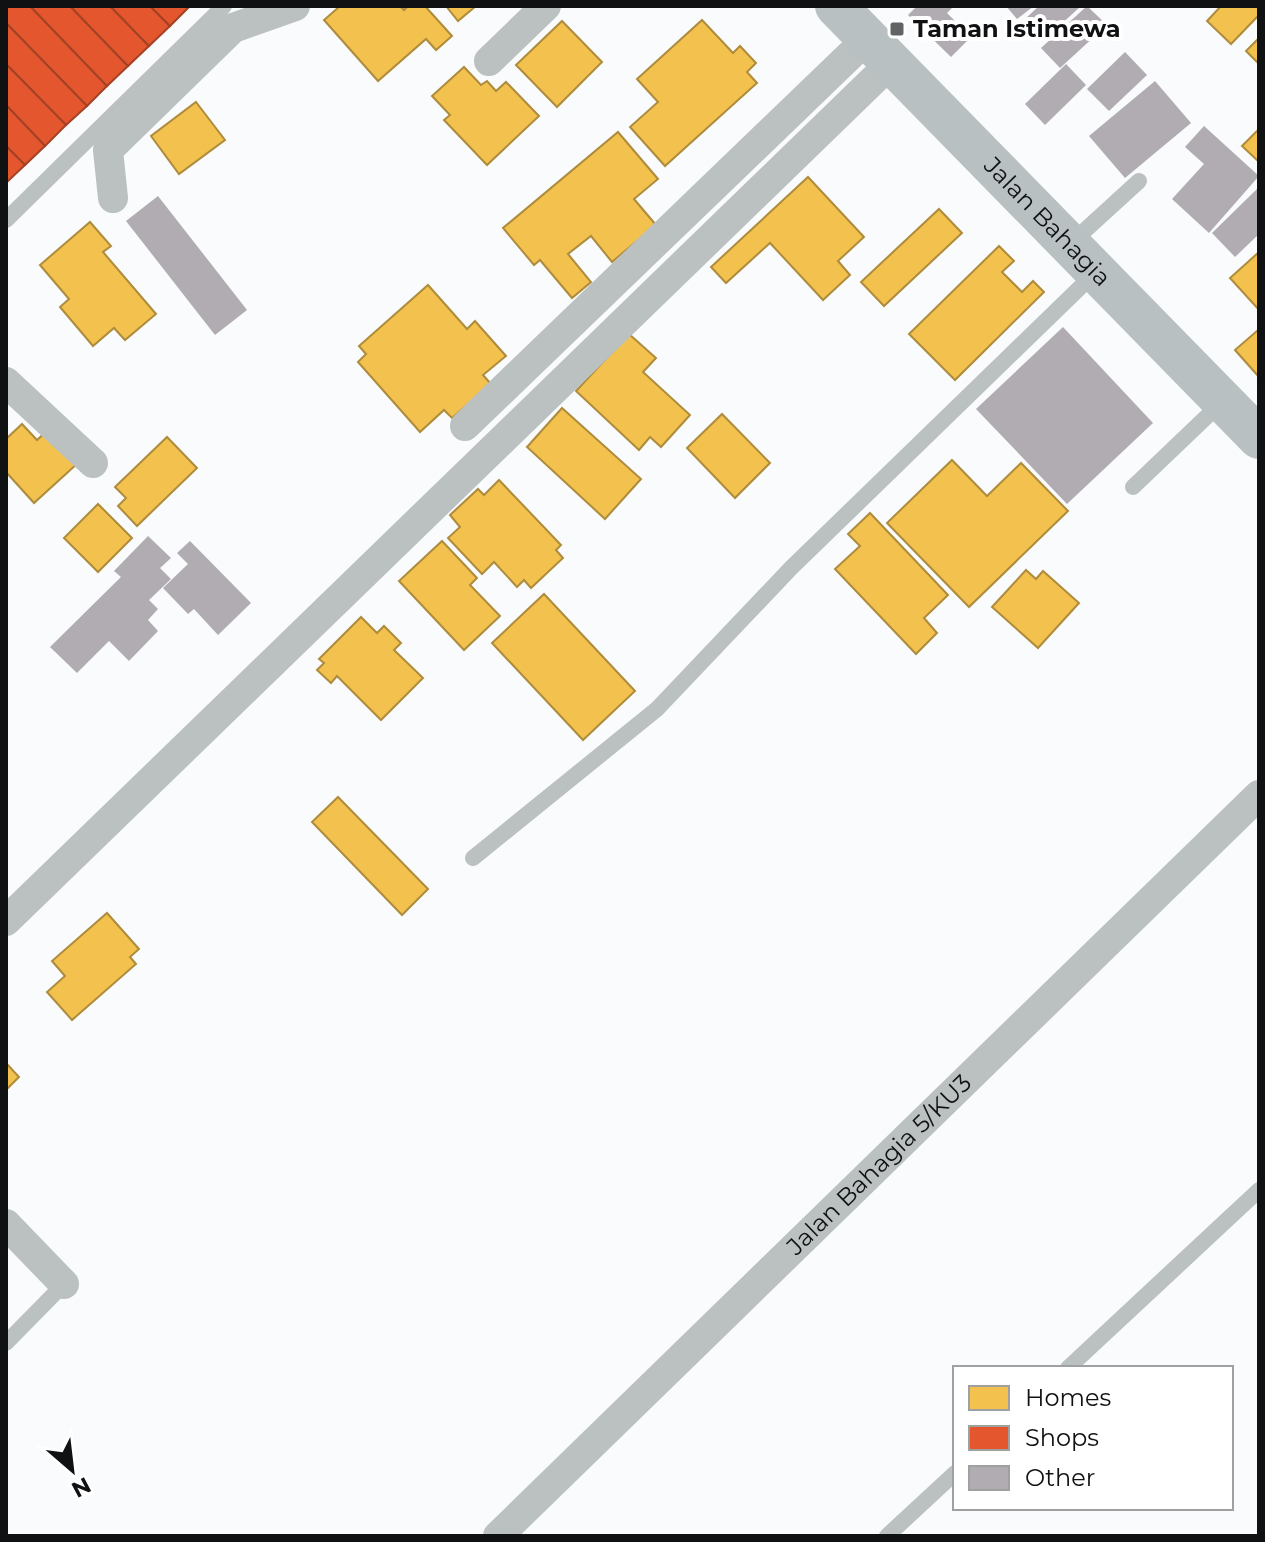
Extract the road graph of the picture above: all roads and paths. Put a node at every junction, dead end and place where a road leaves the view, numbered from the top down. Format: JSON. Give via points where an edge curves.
{"nodes":[{"id":1,"x":295,"y":6,"type":"edge"},
{"id":2,"x":546,"y":6,"type":"edge"},
{"id":3,"x":836,"y":6,"type":"edge"},
{"id":4,"x":218,"y":8,"type":"edge"},
{"id":5,"x":880,"y":50,"type":"junction"},
{"id":6,"x":489,"y":61,"type":"dead end"},
{"id":7,"x":1139,"y":181,"type":"dead end"},
{"id":8,"x":113,"y":198,"type":"dead end"},
{"id":9,"x":6,"y":220,"type":"edge"},
{"id":10,"x":1083,"y":259,"type":"junction"},
{"id":11,"x":6,"y":382,"type":"edge"},
{"id":12,"x":1223,"y":401,"type":"junction"},
{"id":13,"x":465,"y":426,"type":"dead end"},
{"id":14,"x":1259,"y":438,"type":"edge"},
{"id":15,"x":93,"y":463,"type":"dead end"},
{"id":16,"x":1133,"y":487,"type":"dead end"},
{"id":17,"x":1259,"y":795,"type":"edge"},
{"id":18,"x":473,"y":858,"type":"dead end"},
{"id":19,"x":6,"y":921,"type":"edge"},
{"id":20,"x":1259,"y":1190,"type":"edge"},
{"id":21,"x":6,"y":1224,"type":"edge"},
{"id":22,"x":64,"y":1284,"type":"joint"},
{"id":23,"x":6,"y":1343,"type":"edge"},
{"id":24,"x":1070,"y":1366,"type":"edge"},
{"id":25,"x":953,"y":1475,"type":"edge"},
{"id":26,"x":498,"y":1536,"type":"edge"},
{"id":27,"x":887,"y":1536,"type":"edge"}],
"edges":[{"from":1,"to":8,"type":"street","via":[[233,28],[108,150]]},
{"from":2,"to":6,"type":"street"},
{"from":3,"to":5,"type":"street","name":"Jalan Bahagia"},
{"from":4,"to":9,"type":"lane"},
{"from":5,"to":10,"type":"street","name":"Jalan Bahagia"},
{"from":5,"to":13,"type":"street"},
{"from":5,"to":19,"type":"street"},
{"from":7,"to":10,"type":"lane"},
{"from":10,"to":12,"type":"street","name":"Jalan Bahagia"},
{"from":10,"to":18,"type":"lane","via":[[657,709]]},
{"from":11,"to":15,"type":"street"},
{"from":12,"to":14,"type":"street","name":"Jalan Bahagia"},
{"from":12,"to":16,"type":"lane"},
{"from":17,"to":26,"type":"street","name":"Jalan Bahagia 5/KU3"},
{"from":20,"to":24,"type":"lane"},
{"from":21,"to":22,"type":"street"},
{"from":22,"to":23,"type":"lane"},
{"from":25,"to":27,"type":"lane"}]}
